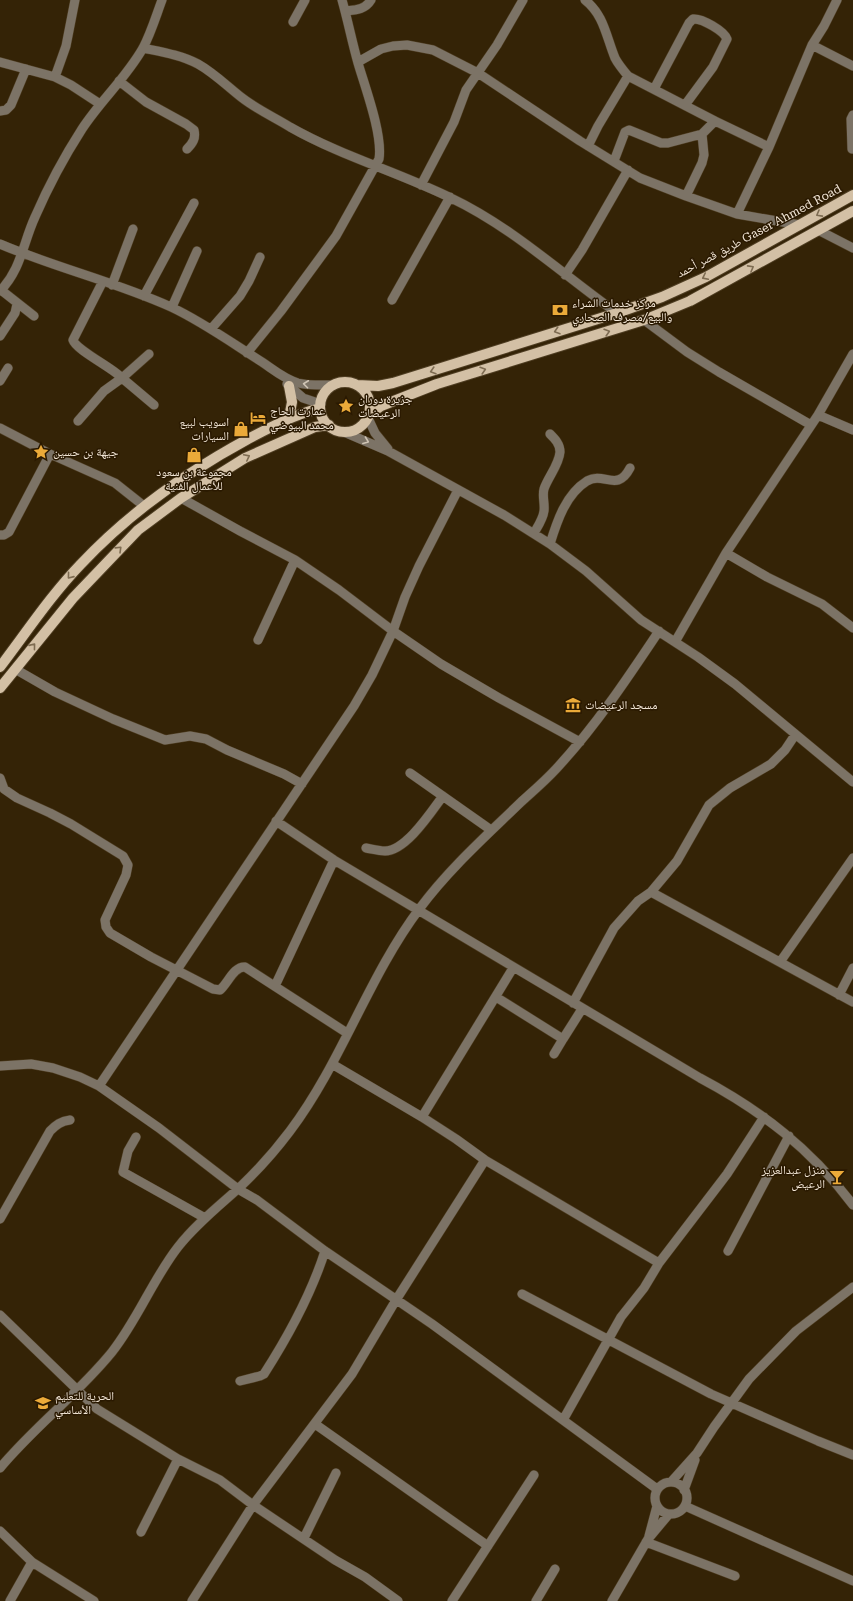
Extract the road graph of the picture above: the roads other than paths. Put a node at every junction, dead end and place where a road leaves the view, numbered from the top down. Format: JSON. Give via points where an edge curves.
{"nodes":[{"id":1,"x":75,"y":0,"type":"edge"},
{"id":2,"x":162,"y":0,"type":"edge"},
{"id":3,"x":305,"y":0,"type":"edge"},
{"id":4,"x":342,"y":0,"type":"edge"},
{"id":5,"x":371,"y":0,"type":"edge"},
{"id":6,"x":524,"y":0,"type":"edge"},
{"id":7,"x":584,"y":0,"type":"edge"},
{"id":8,"x":837,"y":0,"type":"edge"},
{"id":9,"x":345,"y":11,"type":"junction"},
{"id":10,"x":293,"y":22,"type":"dead end"},
{"id":11,"x":812,"y":45,"type":"junction"},
{"id":12,"x":143,"y":48,"type":"junction"},
{"id":13,"x":0,"y":62,"type":"edge"},
{"id":14,"x":358,"y":62,"type":"junction"},
{"id":15,"x":853,"y":66,"type":"edge"},
{"id":16,"x":26,"y":69,"type":"junction"},
{"id":17,"x":478,"y":73,"type":"junction"},
{"id":18,"x":628,"y":76,"type":"junction"},
{"id":19,"x":55,"y":77,"type":"junction"},
{"id":20,"x":119,"y":81,"type":"junction"},
{"id":21,"x":654,"y":89,"type":"junction"},
{"id":22,"x":100,"y":104,"type":"junction"},
{"id":23,"x":685,"y":105,"type":"junction"},
{"id":24,"x":0,"y":111,"type":"edge"},
{"id":25,"x":853,"y":114,"type":"edge"},
{"id":26,"x":715,"y":121,"type":"junction"},
{"id":27,"x":702,"y":134,"type":"junction"},
{"id":28,"x":588,"y":146,"type":"junction"},
{"id":29,"x":769,"y":147,"type":"junction"},
{"id":30,"x":187,"y":149,"type":"dead end"},
{"id":31,"x":852,"y":149,"type":"dead end"},
{"id":32,"x":614,"y":161,"type":"junction"},
{"id":33,"x":376,"y":166,"type":"junction"},
{"id":34,"x":628,"y":170,"type":"junction"},
{"id":35,"x":421,"y":185,"type":"junction"},
{"id":36,"x":853,"y":195,"type":"edge"},
{"id":37,"x":686,"y":196,"type":"junction"},
{"id":38,"x":450,"y":197,"type":"junction"},
{"id":39,"x":194,"y":203,"type":"dead end"},
{"id":40,"x":853,"y":211,"type":"edge"},
{"id":41,"x":737,"y":214,"type":"junction"},
{"id":42,"x":800,"y":225,"type":"junction"},
{"id":43,"x":133,"y":229,"type":"dead end"},
{"id":44,"x":818,"y":230,"type":"junction"},
{"id":45,"x":0,"y":244,"type":"edge"},
{"id":46,"x":853,"y":248,"type":"edge"},
{"id":47,"x":197,"y":251,"type":"dead end"},
{"id":48,"x":23,"y":254,"type":"junction"},
{"id":49,"x":260,"y":257,"type":"dead end"},
{"id":50,"x":565,"y":275,"type":"junction"},
{"id":51,"x":108,"y":283,"type":"junction"},
{"id":52,"x":0,"y":291,"type":"edge"},
{"id":53,"x":144,"y":296,"type":"junction"},
{"id":54,"x":392,"y":300,"type":"dead end"},
{"id":55,"x":17,"y":304,"type":"junction"},
{"id":56,"x":172,"y":307,"type":"junction"},
{"id":57,"x":617,"y":313,"type":"junction"},
{"id":58,"x":34,"y":316,"type":"dead end"},
{"id":59,"x":644,"y":320,"type":"junction"},
{"id":60,"x":211,"y":329,"type":"junction"},
{"id":61,"x":0,"y":336,"type":"edge"},
{"id":62,"x":247,"y":353,"type":"junction"},
{"id":63,"x":149,"y":354,"type":"dead end"},
{"id":64,"x":853,"y":354,"type":"edge"},
{"id":65,"x":8,"y":368,"type":"dead end"},
{"id":66,"x":280,"y":375,"type":"junction"},
{"id":67,"x":122,"y":378,"type":"junction"},
{"id":68,"x":0,"y":381,"type":"edge"},
{"id":69,"x":334,"y":385,"type":"junction"},
{"id":70,"x":357,"y":385,"type":"junction"},
{"id":71,"x":289,"y":386,"type":"junction"},
{"id":72,"x":154,"y":405,"type":"dead end"},
{"id":73,"x":321,"y":406,"type":"junction"},
{"id":74,"x":818,"y":414,"type":"junction"},
{"id":75,"x":369,"y":416,"type":"junction"},
{"id":76,"x":290,"y":418,"type":"junction"},
{"id":77,"x":78,"y":421,"type":"dead end"},
{"id":78,"x":329,"y":425,"type":"junction"},
{"id":79,"x":811,"y":425,"type":"junction"},
{"id":80,"x":0,"y":428,"type":"edge"},
{"id":81,"x":853,"y":430,"type":"edge"},
{"id":82,"x":344,"y":432,"type":"junction"},
{"id":83,"x":550,"y":434,"type":"dead end"},
{"id":84,"x":388,"y":451,"type":"junction"},
{"id":85,"x":50,"y":454,"type":"junction"},
{"id":86,"x":630,"y":468,"type":"dead end"},
{"id":87,"x":458,"y":490,"type":"junction"},
{"id":88,"x":181,"y":498,"type":"junction"},
{"id":89,"x":144,"y":506,"type":"junction"},
{"id":90,"x":534,"y":533,"type":"junction"},
{"id":91,"x":0,"y":535,"type":"edge"},
{"id":92,"x":550,"y":544,"type":"junction"},
{"id":93,"x":726,"y":553,"type":"junction"},
{"id":94,"x":295,"y":560,"type":"junction"},
{"id":95,"x":853,"y":628,"type":"edge"},
{"id":96,"x":393,"y":631,"type":"junction"},
{"id":97,"x":658,"y":631,"type":"junction"},
{"id":98,"x":258,"y":640,"type":"dead end"},
{"id":99,"x":675,"y":642,"type":"junction"},
{"id":100,"x":0,"y":667,"type":"edge"},
{"id":101,"x":15,"y":669,"type":"junction"},
{"id":102,"x":0,"y":688,"type":"edge"},
{"id":103,"x":795,"y":735,"type":"junction"},
{"id":104,"x":580,"y":742,"type":"junction"},
{"id":105,"x":410,"y":773,"type":"dead end"},
{"id":106,"x":0,"y":778,"type":"edge"},
{"id":107,"x":853,"y":782,"type":"edge"},
{"id":108,"x":302,"y":784,"type":"junction"},
{"id":109,"x":2,"y":788,"type":"edge"},
{"id":110,"x":443,"y":796,"type":"junction"},
{"id":111,"x":276,"y":821,"type":"junction"},
{"id":112,"x":491,"y":830,"type":"junction"},
{"id":113,"x":366,"y":848,"type":"dead end"},
{"id":114,"x":853,"y":858,"type":"edge"},
{"id":115,"x":334,"y":860,"type":"junction"},
{"id":116,"x":651,"y":892,"type":"junction"},
{"id":117,"x":419,"y":909,"type":"junction"},
{"id":118,"x":780,"y":962,"type":"junction"},
{"id":119,"x":513,"y":968,"type":"junction"},
{"id":120,"x":853,"y":968,"type":"edge"},
{"id":121,"x":176,"y":970,"type":"junction"},
{"id":122,"x":275,"y":986,"type":"junction"},
{"id":123,"x":839,"y":994,"type":"junction"},
{"id":124,"x":496,"y":997,"type":"junction"},
{"id":125,"x":853,"y":1002,"type":"edge"},
{"id":126,"x":573,"y":1003,"type":"junction"},
{"id":127,"x":582,"y":1008,"type":"junction"},
{"id":128,"x":347,"y":1033,"type":"junction"},
{"id":129,"x":563,"y":1039,"type":"junction"},
{"id":130,"x":554,"y":1054,"type":"dead end"},
{"id":131,"x":332,"y":1064,"type":"junction"},
{"id":132,"x":0,"y":1066,"type":"edge"},
{"id":133,"x":99,"y":1086,"type":"junction"},
{"id":134,"x":422,"y":1117,"type":"junction"},
{"id":135,"x":764,"y":1117,"type":"junction"},
{"id":136,"x":70,"y":1120,"type":"dead end"},
{"id":137,"x":789,"y":1136,"type":"junction"},
{"id":138,"x":136,"y":1137,"type":"dead end"},
{"id":139,"x":486,"y":1160,"type":"junction"},
{"id":140,"x":238,"y":1189,"type":"junction"},
{"id":141,"x":853,"y":1205,"type":"edge"},
{"id":142,"x":205,"y":1218,"type":"junction"},
{"id":143,"x":0,"y":1219,"type":"edge"},
{"id":144,"x":325,"y":1251,"type":"junction"},
{"id":145,"x":728,"y":1251,"type":"dead end"},
{"id":146,"x":659,"y":1263,"type":"junction"},
{"id":147,"x":853,"y":1287,"type":"edge"},
{"id":148,"x":522,"y":1294,"type":"dead end"},
{"id":149,"x":396,"y":1300,"type":"junction"},
{"id":150,"x":0,"y":1315,"type":"edge"},
{"id":151,"x":608,"y":1338,"type":"junction"},
{"id":152,"x":240,"y":1381,"type":"dead end"},
{"id":153,"x":77,"y":1391,"type":"junction"},
{"id":154,"x":732,"y":1402,"type":"junction"},
{"id":155,"x":563,"y":1420,"type":"junction"},
{"id":156,"x":315,"y":1424,"type":"junction"},
{"id":157,"x":697,"y":1453,"type":"junction"},
{"id":158,"x":853,"y":1455,"type":"edge"},
{"id":159,"x":178,"y":1459,"type":"junction"},
{"id":160,"x":0,"y":1468,"type":"edge"},
{"id":161,"x":336,"y":1473,"type":"dead end"},
{"id":162,"x":534,"y":1475,"type":"dead end"},
{"id":163,"x":671,"y":1482,"type":"junction"},
{"id":164,"x":657,"y":1489,"type":"junction"},
{"id":165,"x":684,"y":1490,"type":"junction"},
{"id":166,"x":253,"y":1505,"type":"junction"},
{"id":167,"x":656,"y":1506,"type":"junction"},
{"id":168,"x":685,"y":1506,"type":"junction"},
{"id":169,"x":669,"y":1514,"type":"junction"},
{"id":170,"x":0,"y":1531,"type":"edge"},
{"id":171,"x":141,"y":1532,"type":"dead end"},
{"id":172,"x":304,"y":1538,"type":"junction"},
{"id":173,"x":647,"y":1540,"type":"junction"},
{"id":174,"x":488,"y":1546,"type":"junction"},
{"id":175,"x":32,"y":1562,"type":"junction"},
{"id":176,"x":556,"y":1569,"type":"dead end"},
{"id":177,"x":735,"y":1576,"type":"dead end"},
{"id":178,"x":853,"y":1581,"type":"edge"},
{"id":179,"x":10,"y":1601,"type":"edge"},
{"id":180,"x":94,"y":1601,"type":"edge"},
{"id":181,"x":192,"y":1601,"type":"edge"},
{"id":182,"x":398,"y":1601,"type":"edge"},
{"id":183,"x":452,"y":1601,"type":"edge"},
{"id":184,"x":536,"y":1601,"type":"edge"},
{"id":185,"x":612,"y":1601,"type":"edge"}],
"edges":[{"from":1,"to":19,"type":"street","via":[[66,46]]},
{"from":2,"to":12,"type":"street"},
{"from":3,"to":10,"type":"street"},
{"from":4,"to":9,"type":"street"},
{"from":5,"to":9,"type":"street","via":[[363,8]]},
{"from":6,"to":17,"type":"street"},
{"from":7,"to":18,"type":"street","via":[[598,14],[615,57]]},
{"from":8,"to":11,"type":"street"},
{"from":9,"to":14,"type":"street"},
{"from":11,"to":15,"type":"street"},
{"from":11,"to":29,"type":"street"},
{"from":12,"to":20,"type":"street"},
{"from":12,"to":33,"type":"street","via":[[177,55],[198,64],[263,111],[324,144]]},
{"from":13,"to":16,"type":"street"},
{"from":14,"to":17,"type":"street","via":[[380,49],[407,45],[433,50]]},
{"from":14,"to":33,"type":"street","via":[[379,138],[380,154]]},
{"from":16,"to":19,"type":"street"},
{"from":16,"to":24,"type":"street","via":[[11,105]]},
{"from":17,"to":28,"type":"street"},
{"from":17,"to":35,"type":"street","via":[[466,90],[454,122]]},
{"from":18,"to":21,"type":"street"},
{"from":18,"to":28,"type":"street"},
{"from":19,"to":22,"type":"street"},
{"from":20,"to":22,"type":"street"},
{"from":20,"to":30,"type":"street","via":[[146,102],[194,130],[195,138]]},
{"from":21,"to":23,"type":"street"},
{"from":21,"to":23,"type":"street","via":[[689,23],[699,18],[723,33],[727,39],[713,67]]},
{"from":22,"to":48,"type":"street","via":[[83,128],[48,190],[34,219]]},
{"from":23,"to":26,"type":"street"},
{"from":25,"to":31,"type":"street"},
{"from":26,"to":27,"type":"street"},
{"from":26,"to":29,"type":"street"},
{"from":27,"to":32,"type":"street","via":[[661,143],[630,130],[625,132]]},
{"from":27,"to":37,"type":"street","via":[[702,163]]},
{"from":28,"to":32,"type":"street"},
{"from":29,"to":41,"type":"street"},
{"from":32,"to":34,"type":"street"},
{"from":33,"to":35,"type":"street"},
{"from":33,"to":62,"type":"street","via":[[336,236],[281,312]]},
{"from":34,"to":37,"type":"street","via":[[640,178]]},
{"from":34,"to":50,"type":"street"},
{"from":35,"to":38,"type":"street"},
{"from":36,"to":42,"type":"main road","name":"طريق قصر أحمد Gaser Ahmed Road","one_way":true},
{"from":37,"to":41,"type":"street"},
{"from":38,"to":50,"type":"street","via":[[497,224]]},
{"from":38,"to":54,"type":"street"},
{"from":39,"to":53,"type":"street"},
{"from":40,"to":44,"type":"main road"},
{"from":41,"to":42,"type":"street"},
{"from":42,"to":57,"type":"main road","name":"طريق قصر أحمد Gaser Ahmed Road","one_way":true,"via":[[706,277],[662,297]]},
{"from":43,"to":51,"type":"street"},
{"from":44,"to":46,"type":"street"},
{"from":59,"to":44,"type":"main road","one_way":true,"via":[[690,301]]},
{"from":45,"to":48,"type":"street"},
{"from":47,"to":56,"type":"street"},
{"from":48,"to":51,"type":"street"},
{"from":48,"to":52,"type":"street"},
{"from":49,"to":60,"type":"street","via":[[244,290]]},
{"from":50,"to":57,"type":"street"},
{"from":51,"to":53,"type":"street"},
{"from":51,"to":67,"type":"street","via":[[73,340],[78,348]]},
{"from":52,"to":55,"type":"street"},
{"from":53,"to":56,"type":"street"},
{"from":55,"to":58,"type":"street"},
{"from":55,"to":61,"type":"street","via":[[15,313]]},
{"from":56,"to":60,"type":"street"},
{"from":57,"to":70,"type":"main road","name":"طريق قصر أحمد Gaser Ahmed Road","one_way":true,"via":[[393,383],[378,386]]},
{"from":75,"to":59,"type":"main road","one_way":true,"via":[[381,406],[437,384]]},
{"from":59,"to":79,"type":"street","via":[[687,352]]},
{"from":60,"to":62,"type":"street"},
{"from":62,"to":66,"type":"street"},
{"from":63,"to":67,"type":"street"},
{"from":64,"to":74,"type":"street"},
{"from":65,"to":68,"type":"street"},
{"from":69,"to":66,"type":"street","one_way":true,"via":[[305,385]]},
{"from":66,"to":71,"type":"street"},
{"from":67,"to":72,"type":"street"},
{"from":67,"to":77,"type":"street","via":[[104,391]]},
{"from":69,"to":70,"type":"main road","via":[[346,382]]},
{"from":69,"to":73,"type":"main road","via":[[323,396]]},
{"from":70,"to":75,"type":"main road","via":[[369,398]]},
{"from":71,"to":73,"type":"street","via":[[303,398]]},
{"from":71,"to":76,"type":"main road","via":[[292,402]]},
{"from":73,"to":76,"type":"main road"},
{"from":73,"to":78,"type":"main road","via":[[323,417]]},
{"from":74,"to":79,"type":"street"},
{"from":74,"to":81,"type":"street"},
{"from":75,"to":82,"type":"main road","via":[[361,427]]},
{"from":75,"to":84,"type":"street","via":[[375,433]]},
{"from":76,"to":89,"type":"main road","via":[[203,465]]},
{"from":78,"to":82,"type":"main road"},
{"from":88,"to":78,"type":"main road","one_way":true,"via":[[245,458],[315,427]]},
{"from":79,"to":93,"type":"street"},
{"from":80,"to":85,"type":"street"},
{"from":82,"to":84,"type":"street","one_way":true},
{"from":83,"to":90,"type":"street","via":[[556,440],[560,452],[544,489],[544,510]]},
{"from":84,"to":87,"type":"street"},
{"from":85,"to":89,"type":"street","via":[[115,483]]},
{"from":85,"to":91,"type":"street","via":[[9,532]]},
{"from":86,"to":92,"type":"street","via":[[621,479],[614,481],[595,478],[576,490],[561,514]]},
{"from":87,"to":90,"type":"street"},
{"from":87,"to":96,"type":"street","via":[[419,566]]},
{"from":88,"to":94,"type":"street"},
{"from":101,"to":88,"type":"main road","one_way":true,"via":[[73,598],[112,556],[138,530]]},
{"from":89,"to":100,"type":"main road","one_way":true,"via":[[79,565]]},
{"from":90,"to":92,"type":"street"},
{"from":92,"to":97,"type":"street","via":[[586,571],[641,620]]},
{"from":93,"to":95,"type":"street","via":[[822,604]]},
{"from":93,"to":99,"type":"street"},
{"from":94,"to":96,"type":"street"},
{"from":94,"to":98,"type":"street"},
{"from":96,"to":104,"type":"street","via":[[469,681]]},
{"from":96,"to":108,"type":"street","via":[[354,706]]},
{"from":97,"to":99,"type":"street"},
{"from":97,"to":104,"type":"street"},
{"from":99,"to":103,"type":"street","via":[[735,684]]},
{"from":101,"to":102,"type":"main road"},
{"from":101,"to":108,"type":"street","via":[[67,698],[165,740],[190,736],[206,738]]},
{"from":103,"to":107,"type":"street"},
{"from":103,"to":116,"type":"street","via":[[771,764],[730,788],[709,805],[677,861]]},
{"from":104,"to":112,"type":"street","via":[[554,772]]},
{"from":105,"to":110,"type":"street"},
{"from":106,"to":109,"type":"street"},
{"from":108,"to":111,"type":"street"},
{"from":109,"to":121,"type":"street","via":[[71,824],[123,856],[128,865],[126,875],[107,913],[106,927],[110,933]]},
{"from":110,"to":112,"type":"street"},
{"from":110,"to":113,"type":"street","via":[[413,835],[386,851]]},
{"from":111,"to":115,"type":"street"},
{"from":111,"to":121,"type":"street"},
{"from":112,"to":117,"type":"street"},
{"from":114,"to":118,"type":"street"},
{"from":115,"to":117,"type":"street"},
{"from":115,"to":122,"type":"street"},
{"from":116,"to":118,"type":"street"},
{"from":116,"to":126,"type":"street","via":[[638,901],[614,928]]},
{"from":117,"to":119,"type":"street"},
{"from":117,"to":128,"type":"street","via":[[399,938]]},
{"from":118,"to":123,"type":"street"},
{"from":119,"to":124,"type":"street"},
{"from":119,"to":126,"type":"street"},
{"from":120,"to":123,"type":"street"},
{"from":121,"to":122,"type":"street","via":[[220,990],[237,969],[246,967]]},
{"from":121,"to":133,"type":"street"},
{"from":122,"to":128,"type":"street"},
{"from":123,"to":125,"type":"street"},
{"from":124,"to":129,"type":"street"},
{"from":124,"to":134,"type":"street"},
{"from":126,"to":127,"type":"street"},
{"from":127,"to":129,"type":"street"},
{"from":127,"to":135,"type":"street"},
{"from":128,"to":131,"type":"street"},
{"from":129,"to":130,"type":"street"},
{"from":131,"to":134,"type":"street"},
{"from":131,"to":140,"type":"street","via":[[290,1132]]},
{"from":132,"to":133,"type":"street","via":[[31,1064],[53,1068]]},
{"from":133,"to":140,"type":"street"},
{"from":134,"to":139,"type":"street"},
{"from":135,"to":137,"type":"street"},
{"from":135,"to":146,"type":"street","via":[[727,1174]]},
{"from":136,"to":143,"type":"street","via":[[63,1121],[50,1131]]},
{"from":137,"to":141,"type":"street","via":[[806,1151]]},
{"from":137,"to":145,"type":"street"},
{"from":138,"to":142,"type":"street","via":[[128,1151],[123,1172]]},
{"from":139,"to":146,"type":"street"},
{"from":139,"to":149,"type":"street"},
{"from":140,"to":142,"type":"street"},
{"from":140,"to":144,"type":"street","via":[[257,1200]]},
{"from":142,"to":153,"type":"street","via":[[178,1248],[115,1348]]},
{"from":144,"to":149,"type":"street"},
{"from":144,"to":152,"type":"street","via":[[306,1302],[264,1374]]},
{"from":146,"to":151,"type":"street"},
{"from":147,"to":154,"type":"street","via":[[796,1332],[749,1379]]},
{"from":148,"to":151,"type":"street"},
{"from":149,"to":155,"type":"street"},
{"from":149,"to":156,"type":"street","via":[[352,1374]]},
{"from":150,"to":153,"type":"street"},
{"from":151,"to":154,"type":"street","via":[[660,1368]]},
{"from":151,"to":155,"type":"street"},
{"from":153,"to":159,"type":"street","via":[[97,1409]]},
{"from":153,"to":160,"type":"street","via":[[15,1450]]},
{"from":154,"to":157,"type":"street"},
{"from":154,"to":158,"type":"street"},
{"from":155,"to":164,"type":"street"},
{"from":156,"to":166,"type":"street"},
{"from":156,"to":174,"type":"street"},
{"from":157,"to":163,"type":"street"},
{"from":157,"to":165,"type":"street"},
{"from":159,"to":166,"type":"street","via":[[220,1480]]},
{"from":159,"to":171,"type":"street"},
{"from":161,"to":172,"type":"street"},
{"from":162,"to":174,"type":"street"},
{"from":163,"to":164,"type":"street"},
{"from":163,"to":165,"type":"street"},
{"from":164,"to":167,"type":"street","via":[[654,1498]]},
{"from":165,"to":168,"type":"street"},
{"from":166,"to":172,"type":"street"},
{"from":166,"to":181,"type":"street"},
{"from":167,"to":169,"type":"street"},
{"from":167,"to":173,"type":"street"},
{"from":168,"to":169,"type":"street","via":[[678,1512]]},
{"from":168,"to":178,"type":"street"},
{"from":169,"to":173,"type":"street"},
{"from":170,"to":175,"type":"street"},
{"from":172,"to":182,"type":"street"},
{"from":173,"to":177,"type":"street"},
{"from":173,"to":185,"type":"street"},
{"from":174,"to":183,"type":"street"},
{"from":175,"to":179,"type":"street"},
{"from":175,"to":180,"type":"street"},
{"from":176,"to":184,"type":"street"}]}
